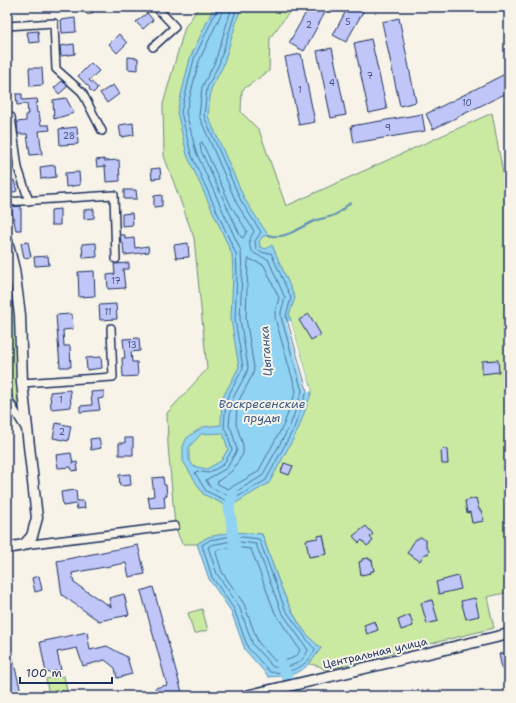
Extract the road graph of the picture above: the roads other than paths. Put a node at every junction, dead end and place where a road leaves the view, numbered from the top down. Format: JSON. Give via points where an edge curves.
{"nodes":[{"id":1,"x":156,"y":7,"type":"edge"},
{"id":2,"x":7,"y":26,"type":"edge"},
{"id":3,"x":153,"y":47,"type":"dead end"},
{"id":4,"x":11,"y":117,"type":"dead end"},
{"id":5,"x":102,"y":130,"type":"dead end"},
{"id":6,"x":29,"y":201,"type":"junction"},
{"id":7,"x":7,"y":202,"type":"edge"},
{"id":8,"x":7,"y":241,"type":"edge"},
{"id":9,"x":116,"y":259,"type":"dead end"},
{"id":10,"x":110,"y":328,"type":"dead end"},
{"id":11,"x":22,"y":383,"type":"junction"},
{"id":12,"x":7,"y":398,"type":"edge"},
{"id":13,"x":27,"y":432,"type":"junction"},
{"id":14,"x":175,"y":526,"type":"dead end"},
{"id":15,"x":24,"y":545,"type":"junction"},
{"id":16,"x":7,"y":548,"type":"edge"},
{"id":17,"x":509,"y":634,"type":"edge"},
{"id":18,"x":246,"y":696,"type":"edge"}],
"edges":[{"from":1,"to":3,"type":"street","via":[[175,27]]},
{"from":2,"to":5,"type":"street","via":[[54,23],[56,68],[82,92]]},
{"from":4,"to":6,"type":"street","via":[[18,168]]},
{"from":6,"to":7,"type":"street"},
{"from":6,"to":9,"type":"street","via":[[114,195]]},
{"from":8,"to":11,"type":"street","via":[[14,269],[20,315]]},
{"from":10,"to":11,"type":"street","via":[[113,377]]},
{"from":11,"to":13,"type":"street"},
{"from":12,"to":13,"type":"street"},
{"from":13,"to":15,"type":"street","via":[[37,518],[32,536]]},
{"from":14,"to":15,"type":"street"},
{"from":15,"to":16,"type":"street"},
{"from":17,"to":18,"type":"street","name":"Центральная улица"}]}
